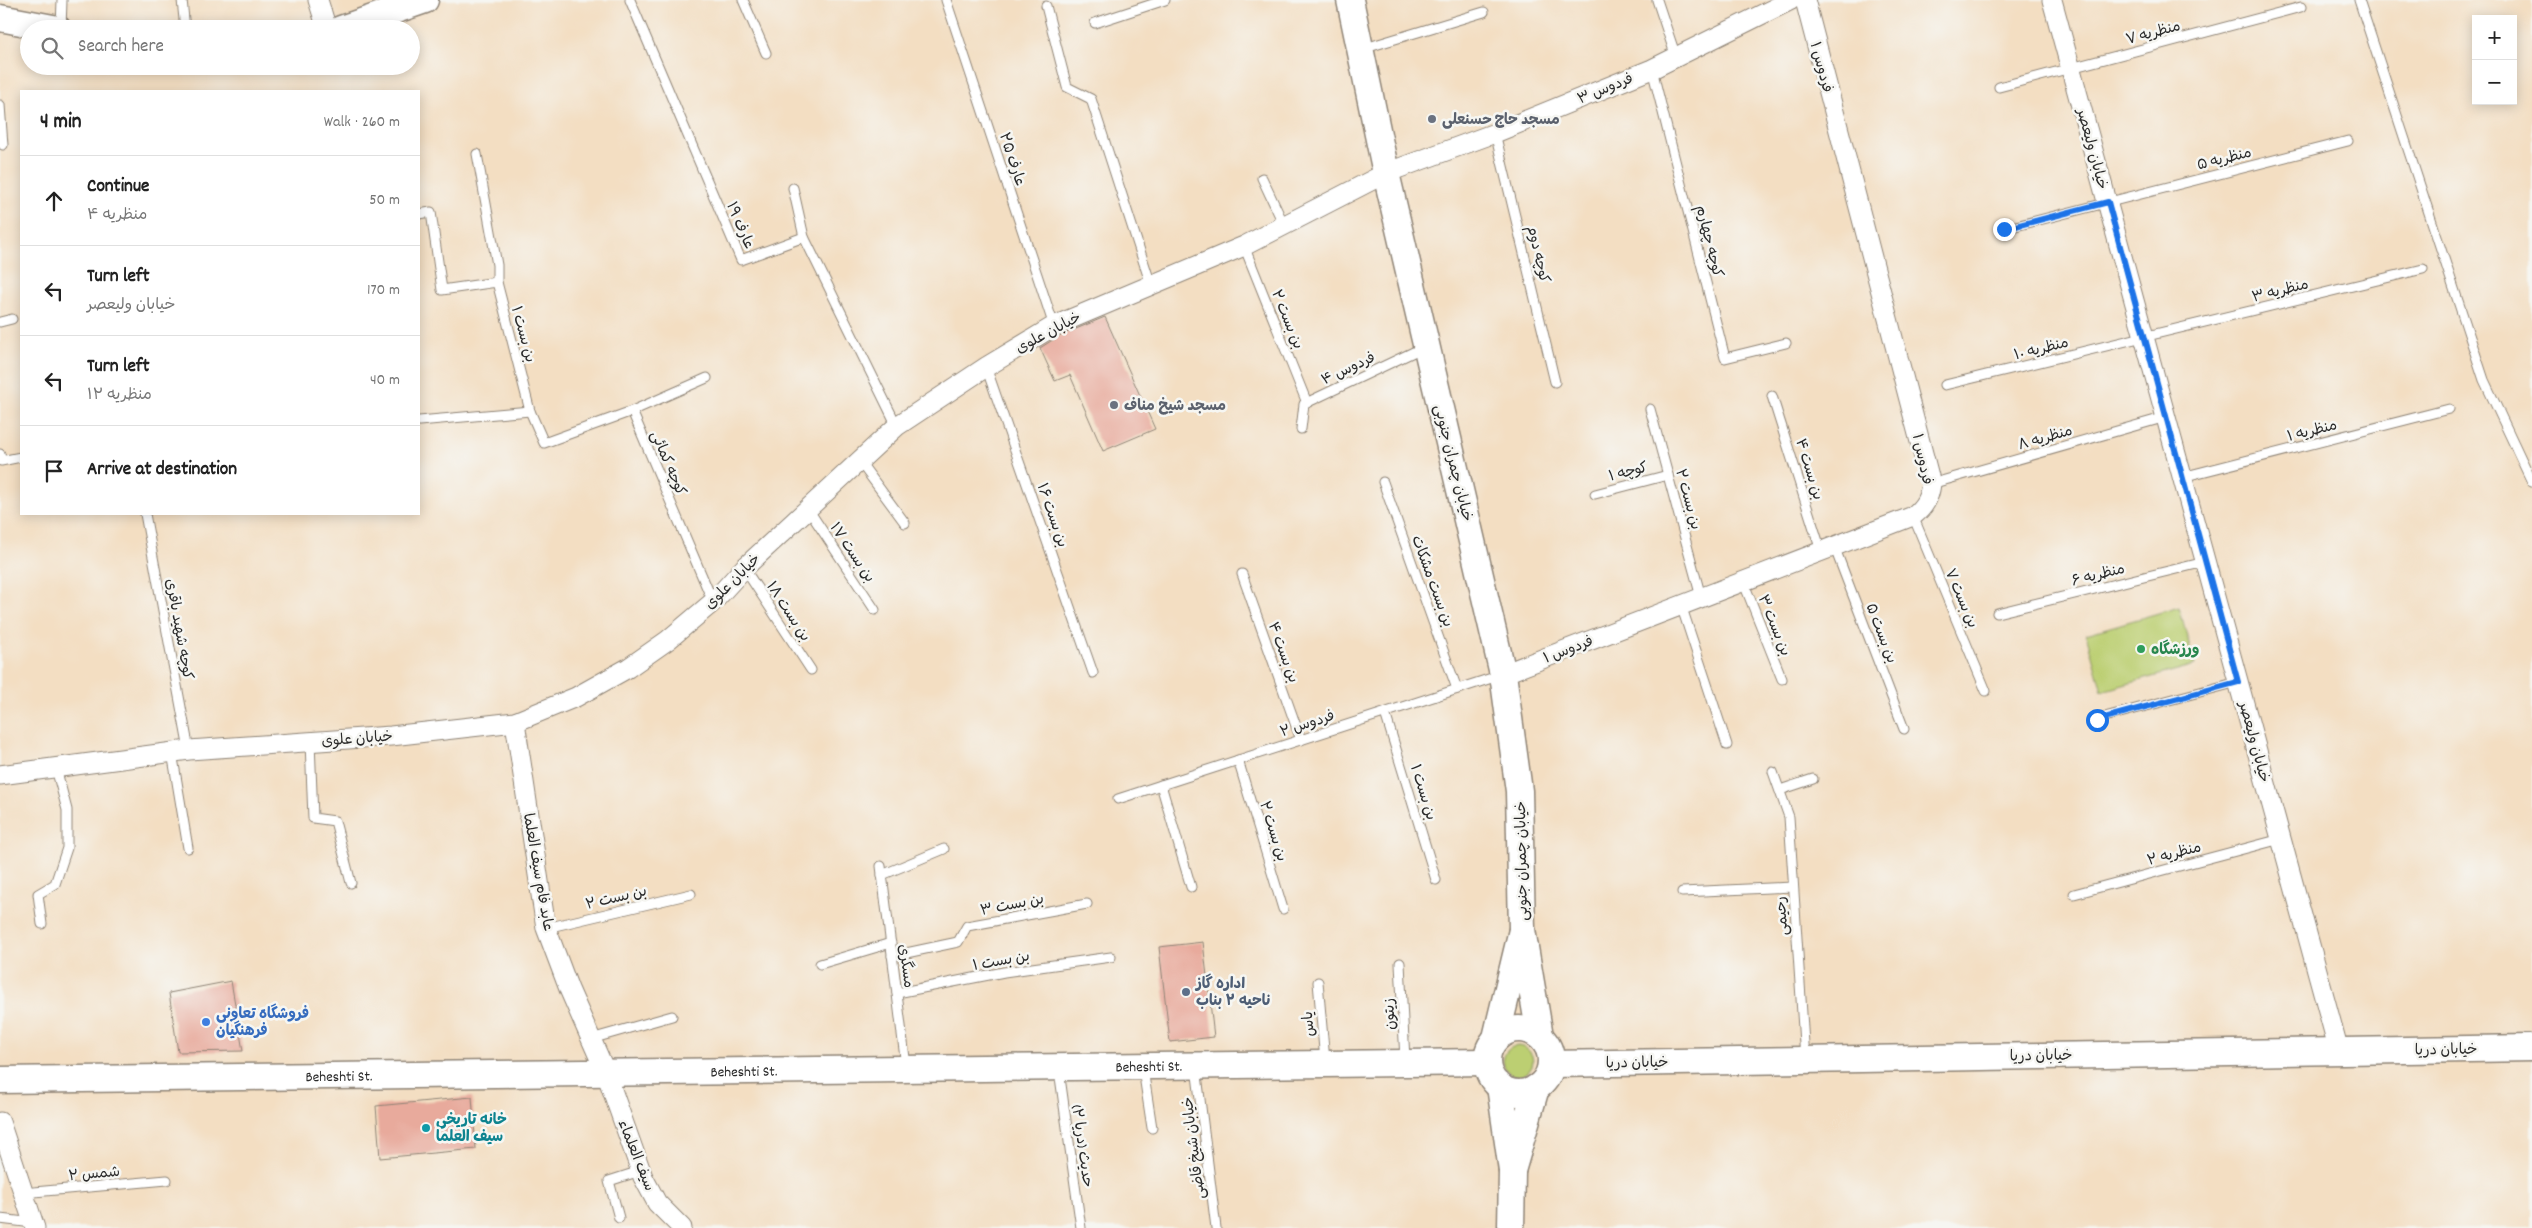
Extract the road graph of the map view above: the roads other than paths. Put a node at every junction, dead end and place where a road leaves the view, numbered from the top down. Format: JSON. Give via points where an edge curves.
{"nodes":[{"id":1,"x":62,"y":0,"type":"edge"},
{"id":2,"x":182,"y":0,"type":"edge"},
{"id":3,"x":318,"y":0,"type":"edge"},
{"id":4,"x":425,"y":0,"type":"edge"},
{"id":5,"x":630,"y":0,"type":"edge"},
{"id":6,"x":743,"y":0,"type":"edge"},
{"id":7,"x":946,"y":0,"type":"edge"},
{"id":8,"x":1165,"y":0,"type":"edge"},
{"id":9,"x":1350,"y":0,"type":"edge"},
{"id":10,"x":1657,"y":0,"type":"edge"},
{"id":11,"x":1805,"y":0,"type":"edge"},
{"id":12,"x":2052,"y":0,"type":"edge"},
{"id":13,"x":2359,"y":0,"type":"edge"},
{"id":14,"x":1785,"y":1,"type":"edge"},
{"id":15,"x":1046,"y":6,"type":"dead end"},
{"id":16,"x":2301,"y":7,"type":"dead end"},
{"id":17,"x":1484,"y":12,"type":"dead end"},
{"id":18,"x":0,"y":18,"type":"edge"},
{"id":19,"x":60,"y":20,"type":"edge"},
{"id":20,"x":184,"y":20,"type":"edge"},
{"id":21,"x":324,"y":20,"type":"edge"},
{"id":22,"x":367,"y":20,"type":"edge"},
{"id":23,"x":20,"y":22,"type":"edge"},
{"id":24,"x":1096,"y":23,"type":"dead end"},
{"id":25,"x":1360,"y":49,"type":"junction"},
{"id":26,"x":766,"y":53,"type":"dead end"},
{"id":27,"x":1676,"y":57,"type":"junction"},
{"id":28,"x":1652,"y":68,"type":"junction"},
{"id":29,"x":2071,"y":68,"type":"junction"},
{"id":30,"x":1999,"y":88,"type":"dead end"},
{"id":31,"x":0,"y":105,"type":"edge"},
{"id":32,"x":1496,"y":133,"type":"junction"},
{"id":33,"x":2348,"y":141,"type":"dead end"},
{"id":34,"x":3,"y":145,"type":"dead end"},
{"id":35,"x":476,"y":154,"type":"dead end"},
{"id":36,"x":1386,"y":173,"type":"junction"},
{"id":37,"x":1262,"y":178,"type":"dead end"},
{"id":38,"x":793,"y":188,"type":"dead end"},
{"id":39,"x":2108,"y":202,"type":"junction"},
{"id":40,"x":420,"y":214,"type":"edge"},
{"id":41,"x":1284,"y":225,"type":"junction"},
{"id":42,"x":2004,"y":229,"type":"dead end"},
{"id":43,"x":804,"y":237,"type":"junction"},
{"id":44,"x":1244,"y":246,"type":"junction"},
{"id":45,"x":2423,"y":269,"type":"dead end"},
{"id":46,"x":496,"y":282,"type":"junction"},
{"id":47,"x":1151,"y":285,"type":"junction"},
{"id":48,"x":12,"y":319,"type":"dead end"},
{"id":49,"x":0,"y":322,"type":"edge"},
{"id":50,"x":1054,"y":326,"type":"junction"},
{"id":51,"x":2144,"y":337,"type":"junction"},
{"id":52,"x":1786,"y":343,"type":"dead end"},
{"id":53,"x":1426,"y":346,"type":"junction"},
{"id":54,"x":986,"y":367,"type":"junction"},
{"id":55,"x":707,"y":378,"type":"dead end"},
{"id":56,"x":1555,"y":382,"type":"dead end"},
{"id":57,"x":1944,"y":385,"type":"dead end"},
{"id":58,"x":1772,"y":396,"type":"dead end"},
{"id":59,"x":1307,"y":403,"type":"junction"},
{"id":60,"x":1650,"y":409,"type":"dead end"},
{"id":61,"x":2449,"y":410,"type":"dead end"},
{"id":62,"x":530,"y":411,"type":"junction"},
{"id":63,"x":632,"y":411,"type":"junction"},
{"id":64,"x":2166,"y":417,"type":"junction"},
{"id":65,"x":420,"y":421,"type":"edge"},
{"id":66,"x":898,"y":426,"type":"junction"},
{"id":67,"x":1301,"y":429,"type":"dead end"},
{"id":68,"x":0,"y":454,"type":"edge"},
{"id":69,"x":20,"y":457,"type":"edge"},
{"id":70,"x":860,"y":462,"type":"junction"},
{"id":71,"x":1668,"y":475,"type":"junction"},
{"id":72,"x":2182,"y":476,"type":"junction"},
{"id":73,"x":1383,"y":482,"type":"dead end"},
{"id":74,"x":2532,"y":482,"type":"edge"},
{"id":75,"x":1931,"y":484,"type":"junction"},
{"id":76,"x":1595,"y":494,"type":"dead end"},
{"id":77,"x":808,"y":509,"type":"junction"},
{"id":78,"x":145,"y":515,"type":"edge"},
{"id":79,"x":1912,"y":516,"type":"junction"},
{"id":80,"x":905,"y":523,"type":"dead end"},
{"id":81,"x":1828,"y":549,"type":"junction"},
{"id":82,"x":2206,"y":562,"type":"junction"},
{"id":83,"x":744,"y":568,"type":"junction"},
{"id":84,"x":1242,"y":574,"type":"dead end"},
{"id":85,"x":1743,"y":581,"type":"junction"},
{"id":86,"x":1701,"y":597,"type":"junction"},
{"id":87,"x":713,"y":602,"type":"junction"},
{"id":88,"x":1681,"y":605,"type":"junction"},
{"id":89,"x":875,"y":610,"type":"dead end"},
{"id":90,"x":1997,"y":614,"type":"dead end"},
{"id":91,"x":811,"y":670,"type":"dead end"},
{"id":92,"x":1093,"y":673,"type":"dead end"},
{"id":93,"x":1503,"y":674,"type":"junction"},
{"id":94,"x":1782,"y":679,"type":"dead end"},
{"id":95,"x":2238,"y":682,"type":"junction"},
{"id":96,"x":1457,"y":690,"type":"junction"},
{"id":97,"x":1986,"y":691,"type":"dead end"},
{"id":98,"x":1385,"y":712,"type":"junction"},
{"id":99,"x":2097,"y":720,"type":"dead end"},
{"id":100,"x":515,"y":722,"type":"junction"},
{"id":101,"x":1904,"y":729,"type":"dead end"},
{"id":102,"x":1301,"y":740,"type":"junction"},
{"id":103,"x":310,"y":742,"type":"junction"},
{"id":104,"x":1727,"y":745,"type":"dead end"},
{"id":105,"x":180,"y":751,"type":"junction"},
{"id":106,"x":1238,"y":760,"type":"junction"},
{"id":107,"x":56,"y":768,"type":"junction"},
{"id":108,"x":1773,"y":772,"type":"dead end"},
{"id":109,"x":0,"y":775,"type":"edge"},
{"id":110,"x":1813,"y":778,"type":"dead end"},
{"id":111,"x":1161,"y":785,"type":"junction"},
{"id":112,"x":1780,"y":790,"type":"junction"},
{"id":113,"x":1118,"y":798,"type":"dead end"},
{"id":114,"x":2281,"y":839,"type":"junction"},
{"id":115,"x":188,"y":848,"type":"dead end"},
{"id":116,"x":944,"y":849,"type":"dead end"},
{"id":117,"x":1436,"y":880,"type":"dead end"},
{"id":118,"x":351,"y":883,"type":"dead end"},
{"id":119,"x":1191,"y":887,"type":"dead end"},
{"id":120,"x":1793,"y":887,"type":"junction"},
{"id":121,"x":1682,"y":892,"type":"dead end"},
{"id":122,"x":691,"y":894,"type":"dead end"},
{"id":123,"x":2074,"y":894,"type":"dead end"},
{"id":124,"x":1087,"y":904,"type":"dead end"},
{"id":125,"x":1283,"y":909,"type":"dead end"},
{"id":126,"x":42,"y":924,"type":"dead end"},
{"id":127,"x":546,"y":928,"type":"junction"},
{"id":128,"x":1522,"y":930,"type":"junction"},
{"id":129,"x":891,"y":943,"type":"junction"},
{"id":130,"x":892,"y":956,"type":"junction"},
{"id":131,"x":1111,"y":956,"type":"dead end"},
{"id":132,"x":1400,"y":962,"type":"dead end"},
{"id":133,"x":820,"y":964,"type":"dead end"},
{"id":134,"x":1318,"y":982,"type":"dead end"},
{"id":135,"x":897,"y":993,"type":"junction"},
{"id":136,"x":672,"y":1016,"type":"dead end"},
{"id":137,"x":1540,"y":1036,"type":"junction"},
{"id":138,"x":1496,"y":1038,"type":"junction"},
{"id":139,"x":591,"y":1039,"type":"junction"},
{"id":140,"x":2532,"y":1048,"type":"edge"},
{"id":141,"x":2339,"y":1051,"type":"junction"},
{"id":142,"x":1806,"y":1059,"type":"junction"},
{"id":143,"x":1487,"y":1062,"type":"junction"},
{"id":144,"x":1405,"y":1063,"type":"junction"},
{"id":145,"x":1325,"y":1064,"type":"junction"},
{"id":146,"x":1551,"y":1064,"type":"junction"},
{"id":147,"x":1196,"y":1065,"type":"junction"},
{"id":148,"x":1143,"y":1066,"type":"junction"},
{"id":149,"x":1058,"y":1067,"type":"junction"},
{"id":150,"x":906,"y":1069,"type":"junction"},
{"id":151,"x":606,"y":1072,"type":"junction"},
{"id":152,"x":0,"y":1080,"type":"edge"},
{"id":153,"x":1500,"y":1086,"type":"junction"},
{"id":154,"x":1536,"y":1088,"type":"junction"},
{"id":155,"x":0,"y":1122,"type":"edge"},
{"id":156,"x":1152,"y":1128,"type":"dead end"},
{"id":157,"x":640,"y":1171,"type":"junction"},
{"id":158,"x":1512,"y":1171,"type":"junction"},
{"id":159,"x":167,"y":1180,"type":"dead end"},
{"id":160,"x":23,"y":1193,"type":"junction"},
{"id":161,"x":619,"y":1218,"type":"dead end"},
{"id":162,"x":0,"y":1219,"type":"edge"},
{"id":163,"x":34,"y":1225,"type":"edge"},
{"id":164,"x":682,"y":1228,"type":"edge"},
{"id":165,"x":1081,"y":1228,"type":"edge"},
{"id":166,"x":1216,"y":1228,"type":"edge"},
{"id":167,"x":1511,"y":1228,"type":"edge"}],
"edges":[{"from":1,"to":19,"type":"lane"},
{"from":2,"to":20,"type":"lane"},
{"from":3,"to":21,"type":"street"},
{"from":4,"to":22,"type":"main road"},
{"from":5,"to":43,"type":"lane","name":"عارف ۱۹","via":[[741,260]]},
{"from":6,"to":26,"type":"lane"},
{"from":7,"to":50,"type":"lane","name":"عارف ۲۵"},
{"from":8,"to":24,"type":"lane"},
{"from":9,"to":25,"type":"main road","name":"خیابان چمران جنوبی"},
{"from":10,"to":27,"type":"lane"},
{"from":11,"to":75,"type":"street","name":"فردوس ۱"},
{"from":12,"to":29,"type":"street","name":"خیابان ولیعصر"},
{"from":13,"to":74,"type":"lane","via":[[2484,380]]},
{"from":14,"to":27,"type":"street","name":"فردوس ۳"},
{"from":15,"to":47,"type":"lane","via":[[1067,87],[1091,99]]},
{"from":16,"to":29,"type":"lane","name":"منظریه ۷"},
{"from":17,"to":25,"type":"lane"},
{"from":18,"to":23,"type":"main road"},
{"from":25,"to":36,"type":"main road","name":"خیابان چمران جنوبی"},
{"from":27,"to":28,"type":"street","name":"فردوس ۳"},
{"from":28,"to":32,"type":"street","name":"فردوس ۳"},
{"from":28,"to":52,"type":"lane","name":"کوچه چهارم","via":[[1725,358]]},
{"from":29,"to":30,"type":"lane","name":"منظریه ۷"},
{"from":29,"to":39,"type":"street","name":"خیابان ولیعصر"},
{"from":31,"to":34,"type":"lane"},
{"from":32,"to":36,"type":"street","name":"فردوس ۳"},
{"from":32,"to":56,"type":"lane","name":"کوچه دوم"},
{"from":33,"to":39,"type":"lane","name":"منظریه ۵"},
{"from":35,"to":46,"type":"lane","name":"بن بست ۱","via":[[497,265]]},
{"from":36,"to":41,"type":"street","name":"خیابان علوی"},
{"from":36,"to":53,"type":"main road","name":"خیابان چمران جنوبی"},
{"from":37,"to":41,"type":"lane"},
{"from":38,"to":43,"type":"lane"},
{"from":39,"to":42,"type":"lane","name":"منظریه ۵"},
{"from":39,"to":51,"type":"street","name":"خیابان ولیعصر"},
{"from":40,"to":46,"type":"lane","via":[[431,212],[442,290]]},
{"from":41,"to":44,"type":"street","name":"خیابان علوی"},
{"from":43,"to":66,"type":"lane"},
{"from":44,"to":47,"type":"street","name":"خیابان علوی"},
{"from":44,"to":59,"type":"lane","name":"بن بست ۲"},
{"from":45,"to":51,"type":"lane","name":"منظریه ۳"},
{"from":46,"to":62,"type":"lane","name":"بن بست ۱"},
{"from":47,"to":50,"type":"street","name":"خیابان علوی"},
{"from":48,"to":49,"type":"lane"},
{"from":50,"to":54,"type":"street","name":"خیابان علوی"},
{"from":51,"to":57,"type":"lane","name":"منظریه ۱۰"},
{"from":51,"to":64,"type":"street","name":"خیابان ولیعصر"},
{"from":53,"to":59,"type":"lane","name":"فردوس ۴"},
{"from":53,"to":93,"type":"main road","name":"خیابان چمران جنوبی"},
{"from":54,"to":66,"type":"street","name":"خیابان علوی"},
{"from":54,"to":92,"type":"lane","name":"بن بست ۱۶"},
{"from":55,"to":63,"type":"lane"},
{"from":58,"to":81,"type":"lane","name":"بن بست ۴"},
{"from":59,"to":67,"type":"lane","via":[[1304,404]]},
{"from":60,"to":71,"type":"lane","name":"بن بست ۲"},
{"from":61,"to":72,"type":"lane","name":"منظریه ۱"},
{"from":62,"to":63,"type":"lane","name":"بن بست ۱","via":[[544,443]]},
{"from":62,"to":65,"type":"lane"},
{"from":63,"to":87,"type":"lane","name":"کوچه کمائی"},
{"from":64,"to":72,"type":"street","name":"خیابان ولیعصر"},
{"from":64,"to":75,"type":"lane","name":"منظریه ۸"},
{"from":66,"to":70,"type":"street","name":"خیابان علوی"},
{"from":68,"to":69,"type":"lane","via":[[2,461]]},
{"from":70,"to":77,"type":"street","name":"خیابان علوی"},
{"from":70,"to":80,"type":"lane"},
{"from":71,"to":76,"type":"lane","name":"کوچه ۱"},
{"from":71,"to":86,"type":"lane","name":"بن بست ۲"},
{"from":72,"to":82,"type":"street","name":"خیابان ولیعصر"},
{"from":73,"to":96,"type":"lane","name":"بن بست مشکات"},
{"from":75,"to":79,"type":"street","name":"فردوس ۱","via":[[1930,496]]},
{"from":77,"to":83,"type":"street","name":"خیابان علوی"},
{"from":77,"to":89,"type":"lane","name":"بن بست ۱۷"},
{"from":78,"to":105,"type":"lane","name":"کوچه شهید باقری"},
{"from":79,"to":81,"type":"street","name":"فردوس ۱"},
{"from":79,"to":97,"type":"lane","name":"بن بست ۷"},
{"from":81,"to":85,"type":"street","name":"فردوس ۱"},
{"from":81,"to":101,"type":"lane","name":"بن بست ۵"},
{"from":82,"to":90,"type":"lane","name":"منظریه ۶"},
{"from":82,"to":95,"type":"street","name":"خیابان ولیعصر"},
{"from":83,"to":87,"type":"street","name":"خیابان علوی"},
{"from":83,"to":91,"type":"lane","name":"بن بست ۱۸"},
{"from":84,"to":102,"type":"lane","name":"بن بست ۴"},
{"from":85,"to":86,"type":"street","name":"فردوس ۱"},
{"from":85,"to":94,"type":"lane","name":"بن بست ۳"},
{"from":86,"to":88,"type":"street","name":"فردوس ۱"},
{"from":87,"to":100,"type":"street","name":"خیابان علوی","via":[[628,668],[576,697]]},
{"from":88,"to":93,"type":"street","name":"فردوس ۱"},
{"from":88,"to":104,"type":"lane"},
{"from":93,"to":96,"type":"lane","name":"فردوس ۲"},
{"from":93,"to":128,"type":"main road","name":"خیابان چمران جنوبی","via":[[1519,791]]},
{"from":95,"to":99,"type":"lane"},
{"from":95,"to":114,"type":"street","name":"خیابان ولیعصر"},
{"from":96,"to":98,"type":"lane","name":"فردوس ۲"},
{"from":98,"to":102,"type":"lane","name":"فردوس ۲"},
{"from":98,"to":117,"type":"lane","name":"بن بست ۱"},
{"from":100,"to":103,"type":"street","name":"خیابان علوی"},
{"from":100,"to":127,"type":"street","name":"عابد فام سیف العلما"},
{"from":102,"to":106,"type":"lane","name":"فردوس ۲"},
{"from":103,"to":105,"type":"street","name":"خیابان علوی"},
{"from":103,"to":118,"type":"lane","via":[[313,818],[336,821]]},
{"from":105,"to":107,"type":"street","name":"خیابان علوی"},
{"from":105,"to":115,"type":"lane","name":"کوچه شهید باقری"},
{"from":106,"to":111,"type":"lane","name":"فردوس ۲"},
{"from":106,"to":125,"type":"lane","name":"بن بست ۲"},
{"from":107,"to":109,"type":"street","name":"خیابان علوی"},
{"from":107,"to":126,"type":"lane","via":[[66,810],[67,848],[55,884],[38,894]]},
{"from":108,"to":112,"type":"lane","name":"رحیمی"},
{"from":110,"to":112,"type":"lane"},
{"from":111,"to":113,"type":"lane","name":"فردوس ۲"},
{"from":111,"to":119,"type":"lane"},
{"from":112,"to":120,"type":"lane","name":"رحیمی","via":[[1790,817]]},
{"from":114,"to":123,"type":"lane","name":"منظریه ۲"},
{"from":114,"to":141,"type":"street","name":"خیابان ولیعصر"},
{"from":116,"to":129,"type":"lane","name":"مسگری","via":[[881,871]]},
{"from":120,"to":121,"type":"lane"},
{"from":120,"to":142,"type":"lane","name":"رحیمی"},
{"from":122,"to":127,"type":"lane","name":"بن بست ۲"},
{"from":124,"to":130,"type":"lane","name":"بن بست ۳","via":[[967,926],[958,942]]},
{"from":127,"to":139,"type":"street","name":"عابد فام سیف العلما"},
{"from":128,"to":137,"type":"main road","name":"خیابان چمران جنوبی"},
{"from":128,"to":138,"type":"main road","name":"خیابان چمران جنوبی"},
{"from":129,"to":130,"type":"lane","name":"مسگری"},
{"from":129,"to":133,"type":"lane"},
{"from":130,"to":135,"type":"lane","name":"مسگری"},
{"from":131,"to":135,"type":"lane","name":"بن بست ۱"},
{"from":132,"to":144,"type":"lane","name":"زیتون"},
{"from":134,"to":145,"type":"lane","name":"یاس"},
{"from":135,"to":150,"type":"lane","name":"مسگری"},
{"from":136,"to":139,"type":"lane"},
{"from":137,"to":138,"type":"main road","via":[[1521,1029],[1504,1032]]},
{"from":137,"to":146,"type":"main road","via":[[1547,1044]]},
{"from":138,"to":143,"type":"main road"},
{"from":139,"to":151,"type":"street","name":"عابد فام سیف العلما"},
{"from":140,"to":141,"type":"main road","name":"خیابان دریا"},
{"from":141,"to":142,"type":"main road","name":"خیابان دریا"},
{"from":142,"to":146,"type":"main road","name":"خیابان دریا"},
{"from":143,"to":144,"type":"main road","name":"Beheshti St."},
{"from":143,"to":153,"type":"main road","via":[[1489,1071]]},
{"from":144,"to":145,"type":"main road","name":"Beheshti St."},
{"from":145,"to":147,"type":"main road","name":"Beheshti St."},
{"from":146,"to":154,"type":"main road"},
{"from":147,"to":148,"type":"main road","name":"Beheshti St."},
{"from":147,"to":166,"type":"lane","name":"خیابان شیخ قاضی"},
{"from":148,"to":149,"type":"main road","name":"Beheshti St."},
{"from":148,"to":156,"type":"lane"},
{"from":149,"to":150,"type":"main road","name":"Beheshti St."},
{"from":149,"to":165,"type":"lane","name":"حدیث (دریا ۲)"},
{"from":150,"to":151,"type":"main road","name":"Beheshti St."},
{"from":151,"to":152,"type":"main road","name":"Beheshti St."},
{"from":151,"to":157,"type":"street","name":"سیف العلماء"},
{"from":153,"to":154,"type":"main road","via":[[1517,1093]]},
{"from":153,"to":158,"type":"main road"},
{"from":154,"to":158,"type":"main road"},
{"from":155,"to":160,"type":"street"},
{"from":157,"to":161,"type":"lane","via":[[609,1181]]},
{"from":157,"to":164,"type":"street","name":"سیف العلماء","via":[[657,1204]]},
{"from":158,"to":167,"type":"main road"},
{"from":159,"to":160,"type":"lane","name":"شمس ۲"},
{"from":160,"to":163,"type":"street"},
{"from":162,"to":163,"type":"lane"}]}
